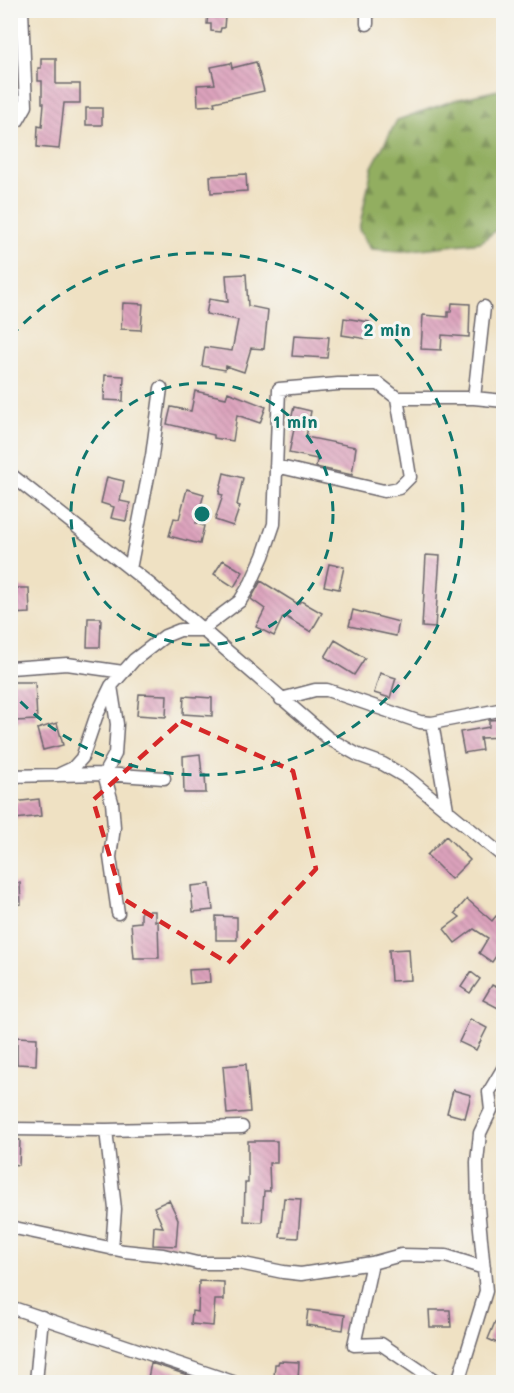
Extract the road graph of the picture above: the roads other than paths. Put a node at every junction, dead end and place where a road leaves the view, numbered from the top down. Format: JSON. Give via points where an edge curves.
{"nodes":[{"id":1,"x":22,"y":10,"type":"edge"},
{"id":2,"x":367,"y":10,"type":"edge"},
{"id":3,"x":367,"y":24,"type":"dead end"},
{"id":4,"x":10,"y":119,"type":"edge"},
{"id":5,"x":484,"y":307,"type":"dead end"},
{"id":6,"x":161,"y":388,"type":"dead end"},
{"id":7,"x":398,"y":398,"type":"junction"},
{"id":8,"x":474,"y":398,"type":"junction"},
{"id":9,"x":504,"y":401,"type":"edge"},
{"id":10,"x":276,"y":466,"type":"junction"},
{"id":11,"x":10,"y":474,"type":"edge"},
{"id":12,"x":130,"y":569,"type":"junction"},
{"id":13,"x":201,"y":630,"type":"junction"},
{"id":14,"x":10,"y":668,"type":"edge"},
{"id":15,"x":123,"y":672,"type":"junction"},
{"id":16,"x":111,"y":686,"type":"junction"},
{"id":17,"x":281,"y":699,"type":"junction"},
{"id":18,"x":504,"y":709,"type":"edge"},
{"id":19,"x":432,"y":723,"type":"junction"},
{"id":20,"x":60,"y":774,"type":"junction"},
{"id":21,"x":104,"y":774,"type":"junction"},
{"id":22,"x":10,"y":776,"type":"edge"},
{"id":23,"x":165,"y":778,"type":"dead end"},
{"id":24,"x":447,"y":809,"type":"junction"},
{"id":25,"x":504,"y":856,"type":"edge"},
{"id":26,"x":118,"y":913,"type":"dead end"},
{"id":27,"x":504,"y":1067,"type":"edge"},
{"id":28,"x":242,"y":1127,"type":"dead end"},
{"id":29,"x":10,"y":1129,"type":"edge"},
{"id":30,"x":106,"y":1130,"type":"junction"},
{"id":31,"x":10,"y":1227,"type":"edge"},
{"id":32,"x":112,"y":1249,"type":"junction"},
{"id":33,"x":372,"y":1263,"type":"junction"},
{"id":34,"x":484,"y":1268,"type":"junction"},
{"id":35,"x":10,"y":1307,"type":"edge"},
{"id":36,"x":42,"y":1317,"type":"junction"},
{"id":37,"x":36,"y":1383,"type":"edge"},
{"id":38,"x":233,"y":1383,"type":"edge"},
{"id":39,"x":437,"y":1383,"type":"edge"},
{"id":40,"x":458,"y":1383,"type":"edge"}],
"edges":[{"from":1,"to":4,"type":"street","via":[[26,106],[18,120]]},
{"from":2,"to":3,"type":"street"},
{"from":5,"to":8,"type":"street"},
{"from":6,"to":12,"type":"street"},
{"from":7,"to":8,"type":"street"},
{"from":7,"to":10,"type":"street","via":[[379,384],[279,389]]},
{"from":7,"to":10,"type":"street","via":[[410,477],[399,488],[384,491]]},
{"from":8,"to":9,"type":"street"},
{"from":10,"to":13,"type":"street","via":[[274,524],[263,556],[240,601]]},
{"from":11,"to":12,"type":"street"},
{"from":12,"to":13,"type":"street"},
{"from":13,"to":15,"type":"street","via":[[180,630],[165,636]]},
{"from":13,"to":17,"type":"street"},
{"from":14,"to":15,"type":"street","via":[[67,664]]},
{"from":15,"to":16,"type":"street"},
{"from":16,"to":20,"type":"street","via":[[82,758]]},
{"from":16,"to":21,"type":"street","via":[[117,724],[115,754]]},
{"from":17,"to":19,"type":"street","via":[[327,690]]},
{"from":17,"to":24,"type":"street","via":[[328,738],[409,779]]},
{"from":18,"to":19,"type":"street"},
{"from":19,"to":24,"type":"street"},
{"from":20,"to":21,"type":"street"},
{"from":20,"to":22,"type":"street"},
{"from":21,"to":23,"type":"street"},
{"from":21,"to":26,"type":"street","via":[[112,802],[110,857]]},
{"from":24,"to":25,"type":"street"},
{"from":27,"to":34,"type":"street","via":[[489,1092],[491,1110],[480,1133],[477,1162]]},
{"from":28,"to":30,"type":"street"},
{"from":29,"to":30,"type":"street"},
{"from":30,"to":32,"type":"street","via":[[115,1209]]},
{"from":31,"to":32,"type":"street"},
{"from":32,"to":33,"type":"street","via":[[301,1274]]},
{"from":33,"to":34,"type":"street","via":[[401,1255],[446,1256]]},
{"from":33,"to":39,"type":"street","via":[[354,1345],[381,1344]]},
{"from":34,"to":40,"type":"street","via":[[486,1292]]},
{"from":35,"to":36,"type":"street"},
{"from":36,"to":37,"type":"street"},
{"from":36,"to":38,"type":"street"}]}
